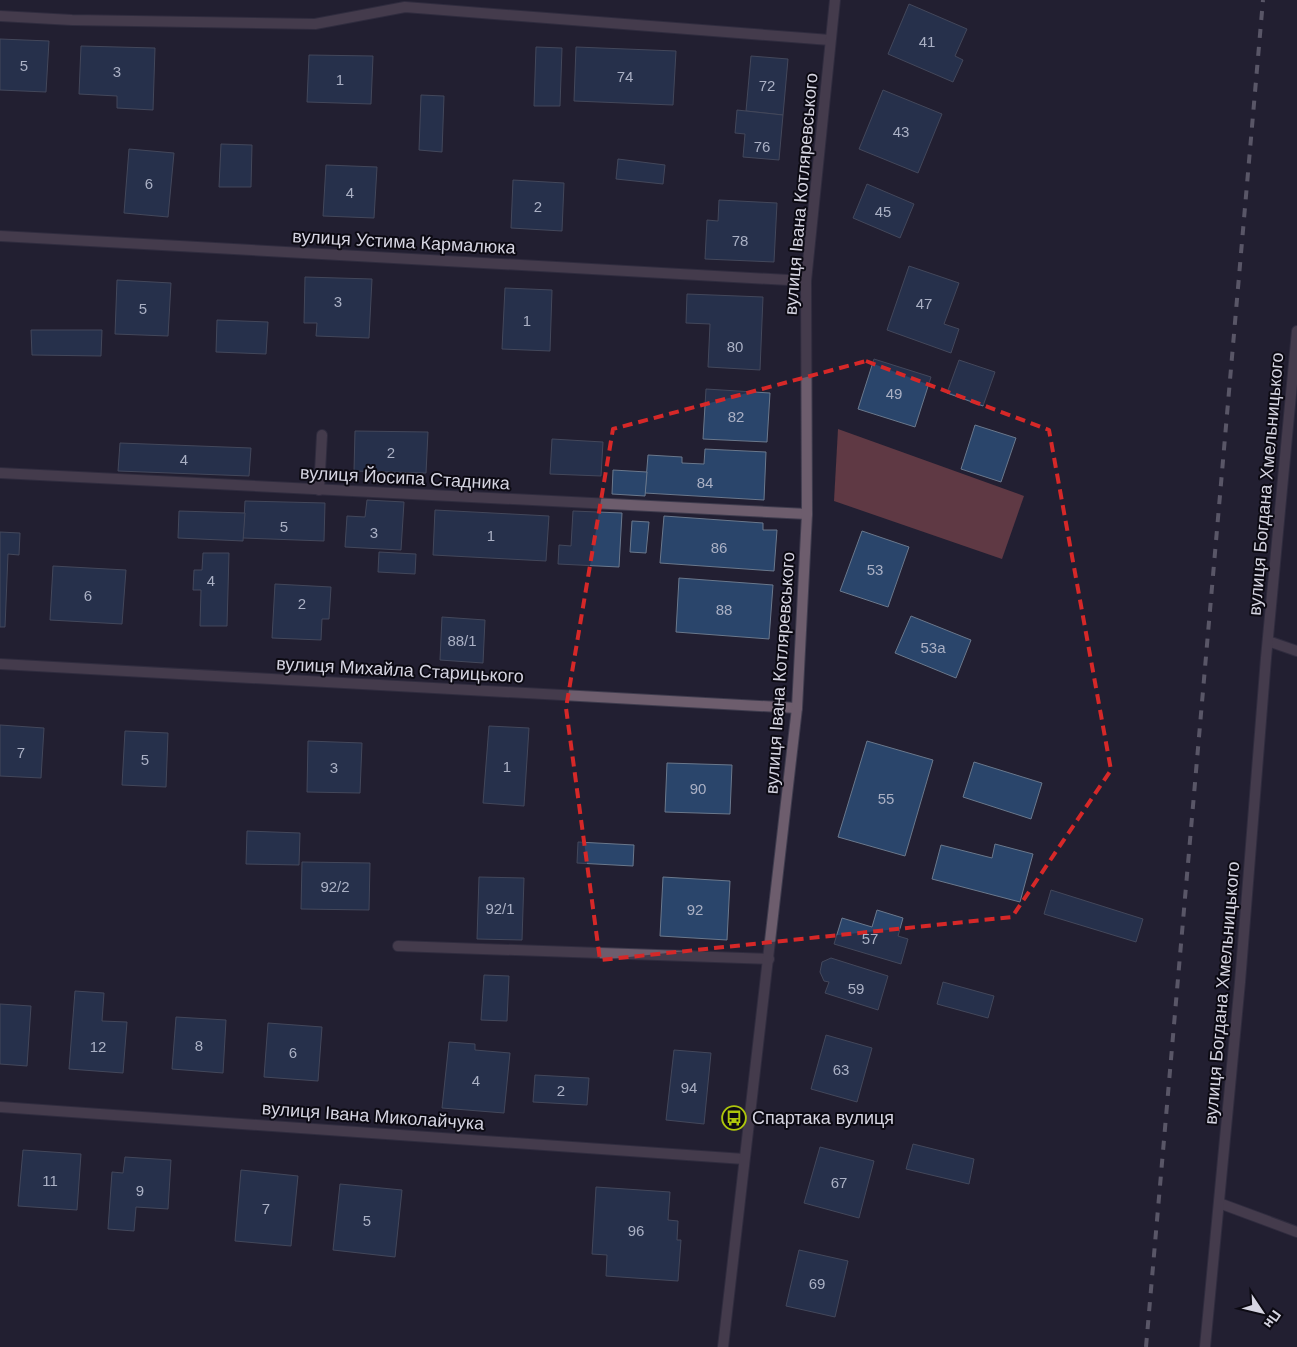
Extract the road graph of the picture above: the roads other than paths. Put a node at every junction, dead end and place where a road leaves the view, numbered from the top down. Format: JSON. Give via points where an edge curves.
{"nodes":[{"id":1,"x":835,"y":0,"type":"edge"},
{"id":2,"x":0,"y":16,"type":"edge"},
{"id":3,"x":830,"y":40,"type":"junction"},
{"id":4,"x":0,"y":236,"type":"edge"},
{"id":5,"x":806,"y":281,"type":"junction"},
{"id":6,"x":1297,"y":331,"type":"edge"},
{"id":7,"x":1294,"y":386,"type":"edge"},
{"id":8,"x":322,"y":435,"type":"dead end"},
{"id":9,"x":0,"y":473,"type":"edge"},
{"id":10,"x":319,"y":490,"type":"junction"},
{"id":11,"x":807,"y":514,"type":"junction"},
{"id":12,"x":1268,"y":641,"type":"junction"},
{"id":13,"x":1297,"y":651,"type":"edge"},
{"id":14,"x":0,"y":664,"type":"edge"},
{"id":15,"x":797,"y":708,"type":"junction"},
{"id":16,"x":398,"y":946,"type":"dead end"},
{"id":17,"x":769,"y":959,"type":"junction"},
{"id":18,"x":0,"y":1107,"type":"edge"},
{"id":19,"x":744,"y":1158,"type":"junction"},
{"id":20,"x":1218,"y":1203,"type":"junction"},
{"id":21,"x":1297,"y":1232,"type":"edge"},
{"id":22,"x":723,"y":1347,"type":"edge"},
{"id":23,"x":1204,"y":1347,"type":"edge"}],
"edges":[{"from":1,"to":3,"type":"street","name":"вулиця Івана Котляревського"},
{"from":2,"to":3,"type":"street","via":[[315,24],[405,7]]},
{"from":3,"to":5,"type":"street","name":"вулиця Івана Котляревського"},
{"from":4,"to":5,"type":"street","name":"вулиця Устима Кармалюка"},
{"from":5,"to":11,"type":"street","name":"вулиця Івана Котляревського"},
{"from":6,"to":7,"type":"street","name":"вулиця Богдана Хмельницького"},
{"from":7,"to":12,"type":"street","name":"вулиця Богдана Хмельницького"},
{"from":8,"to":10,"type":"street"},
{"from":9,"to":10,"type":"street","name":"вулиця Йосипа Стадника"},
{"from":10,"to":11,"type":"street","name":"вулиця Йосипа Стадника"},
{"from":11,"to":15,"type":"street","name":"вулиця Івана Котляревського"},
{"from":12,"to":13,"type":"street","name":"вулиця Богдана Хмельницького"},
{"from":12,"to":20,"type":"street","name":"вулиця Богдана Хмельницького"},
{"from":14,"to":15,"type":"street","name":"вулиця Михайла Старицького"},
{"from":15,"to":17,"type":"street","name":"вулиця Івана Котляревського"},
{"from":16,"to":17,"type":"street"},
{"from":17,"to":19,"type":"street","name":"вулиця Івана Котляревського"},
{"from":18,"to":19,"type":"street","name":"вулиця Івана Миколайчука"},
{"from":19,"to":22,"type":"street","name":"вулиця Івана Котляревського"},
{"from":20,"to":21,"type":"street"},
{"from":20,"to":23,"type":"street","name":"вулиця Богдана Хмельницького"}]}
